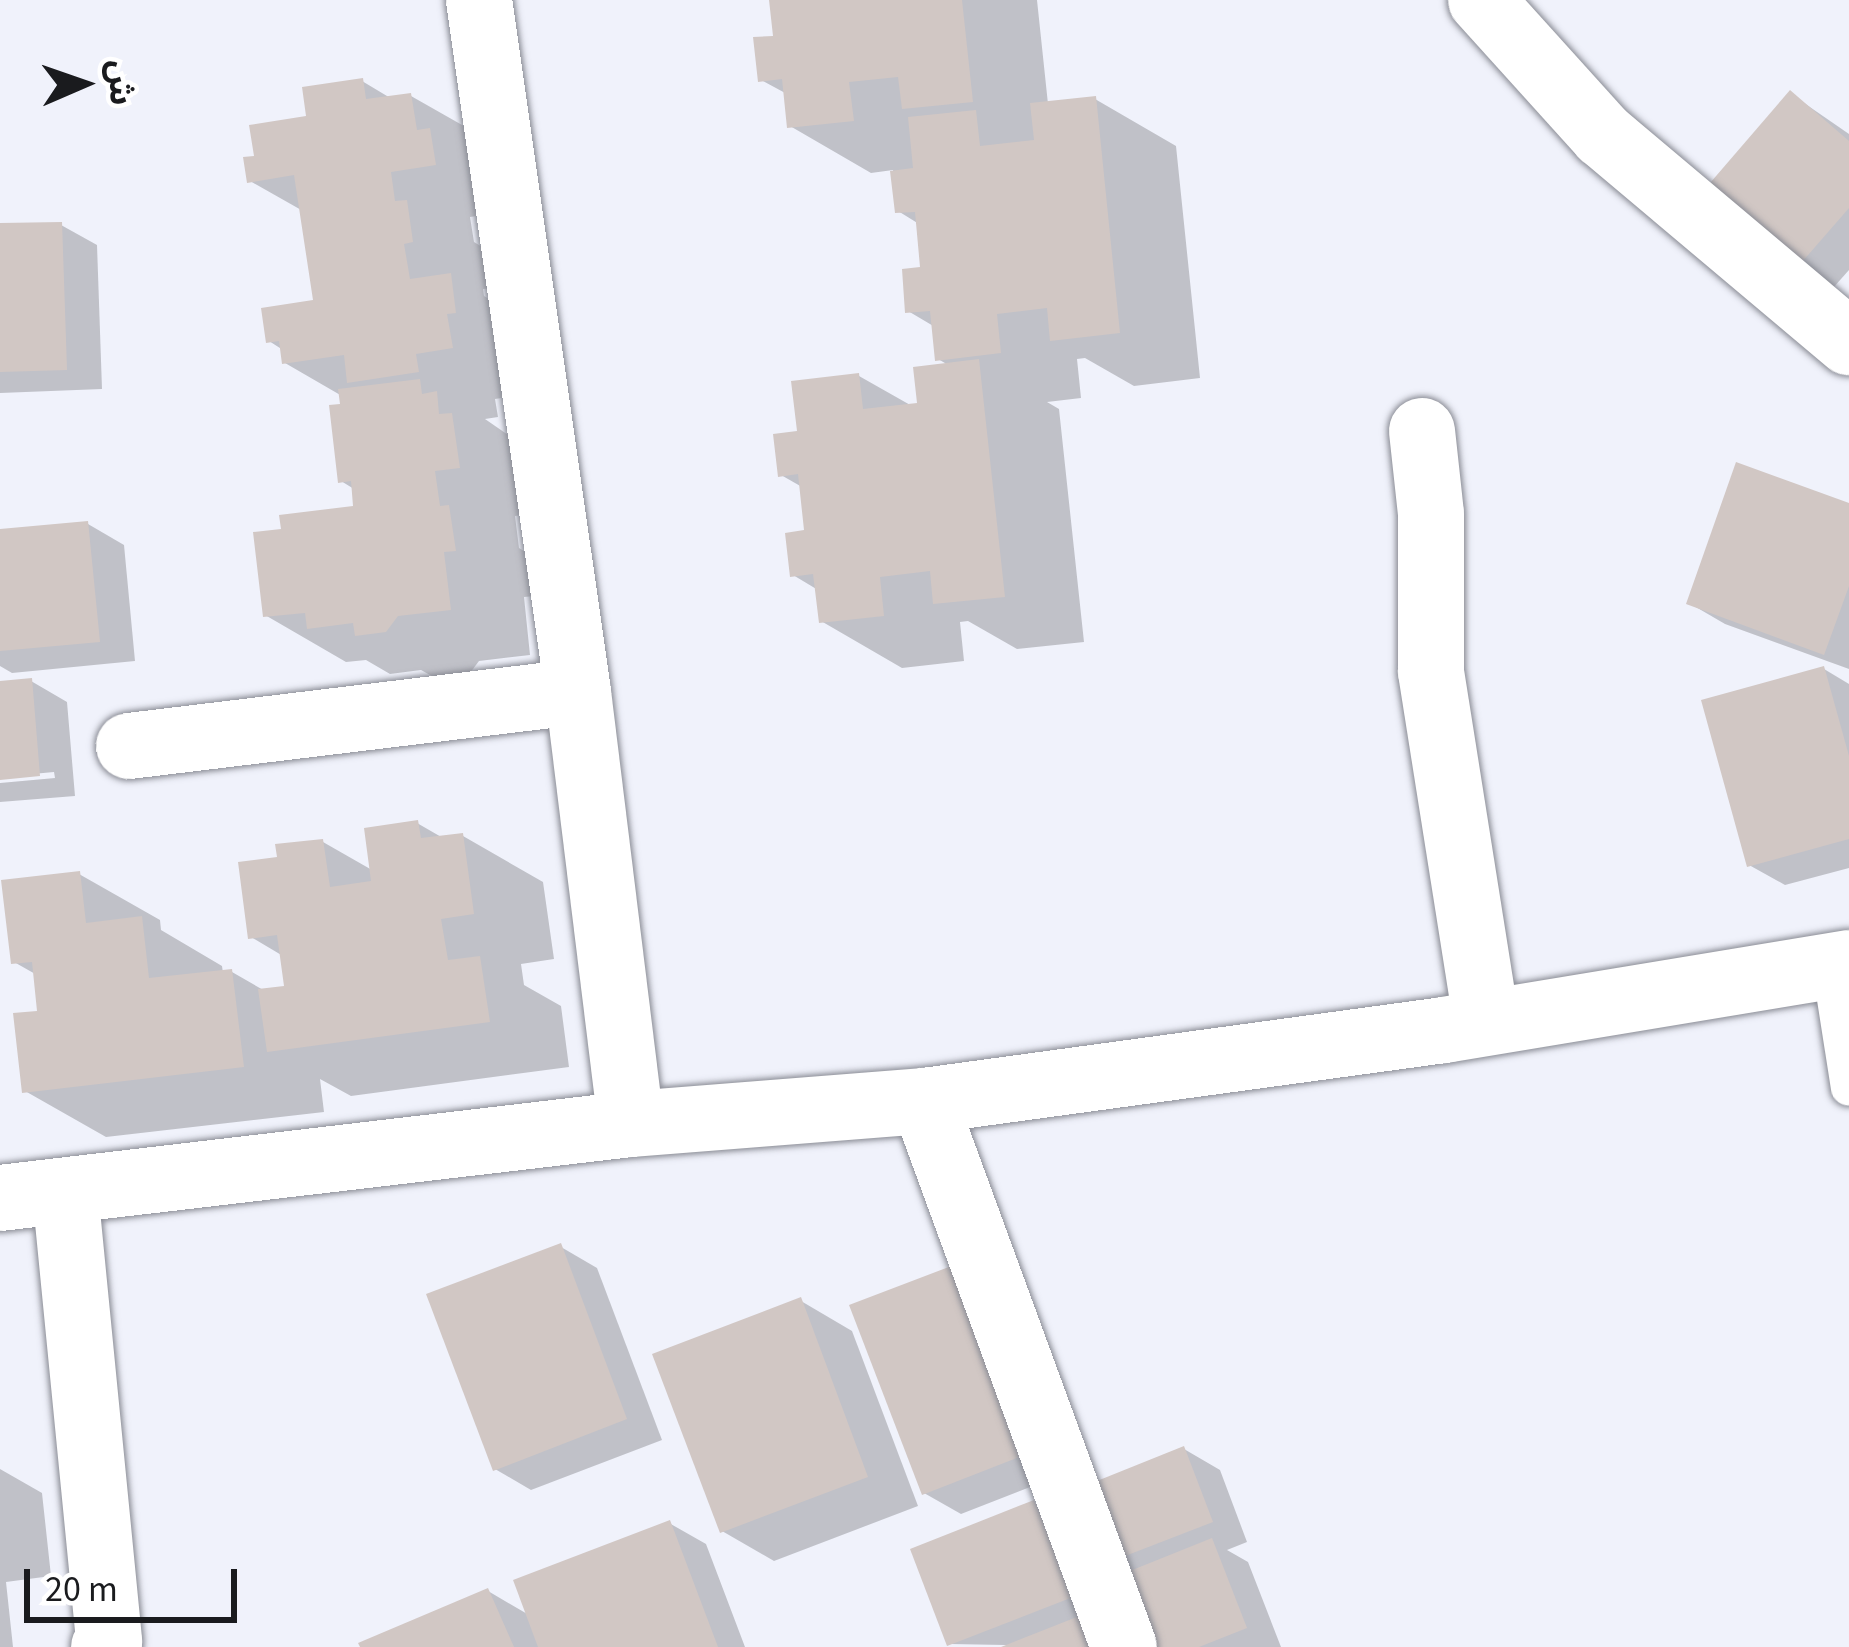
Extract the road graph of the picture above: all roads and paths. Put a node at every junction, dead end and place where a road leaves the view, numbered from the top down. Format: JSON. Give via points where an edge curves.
{"nodes":[{"id":1,"x":479,"y":0,"type":"edge"},
{"id":2,"x":1481,"y":0,"type":"edge"},
{"id":3,"x":1849,"y":342,"type":"edge"},
{"id":4,"x":1422,"y":431,"type":"dead end"},
{"id":5,"x":578,"y":692,"type":"junction"},
{"id":6,"x":129,"y":746,"type":"dead end"},
{"id":7,"x":1840,"y":965,"type":"edge"},
{"id":8,"x":1486,"y":1020,"type":"junction"},
{"id":9,"x":1849,"y":1088,"type":"edge"},
{"id":10,"x":923,"y":1101,"type":"junction"},
{"id":11,"x":631,"y":1124,"type":"junction"},
{"id":12,"x":65,"y":1191,"type":"junction"},
{"id":13,"x":0,"y":1198,"type":"edge"},
{"id":14,"x":104,"y":1647,"type":"edge"},
{"id":15,"x":1124,"y":1647,"type":"edge"}],
"edges":[{"from":1,"to":5,"type":"street"},
{"from":2,"to":3,"type":"street","via":[[1603,136]]},
{"from":4,"to":8,"type":"street","via":[[1431,672]]},
{"from":5,"to":6,"type":"street"},
{"from":5,"to":11,"type":"street"},
{"from":7,"to":8,"type":"street"},
{"from":7,"to":9,"type":"lane"},
{"from":8,"to":10,"type":"street"},
{"from":10,"to":11,"type":"street"},
{"from":10,"to":15,"type":"street"},
{"from":11,"to":12,"type":"street"},
{"from":12,"to":13,"type":"street"},
{"from":12,"to":14,"type":"street"}]}
